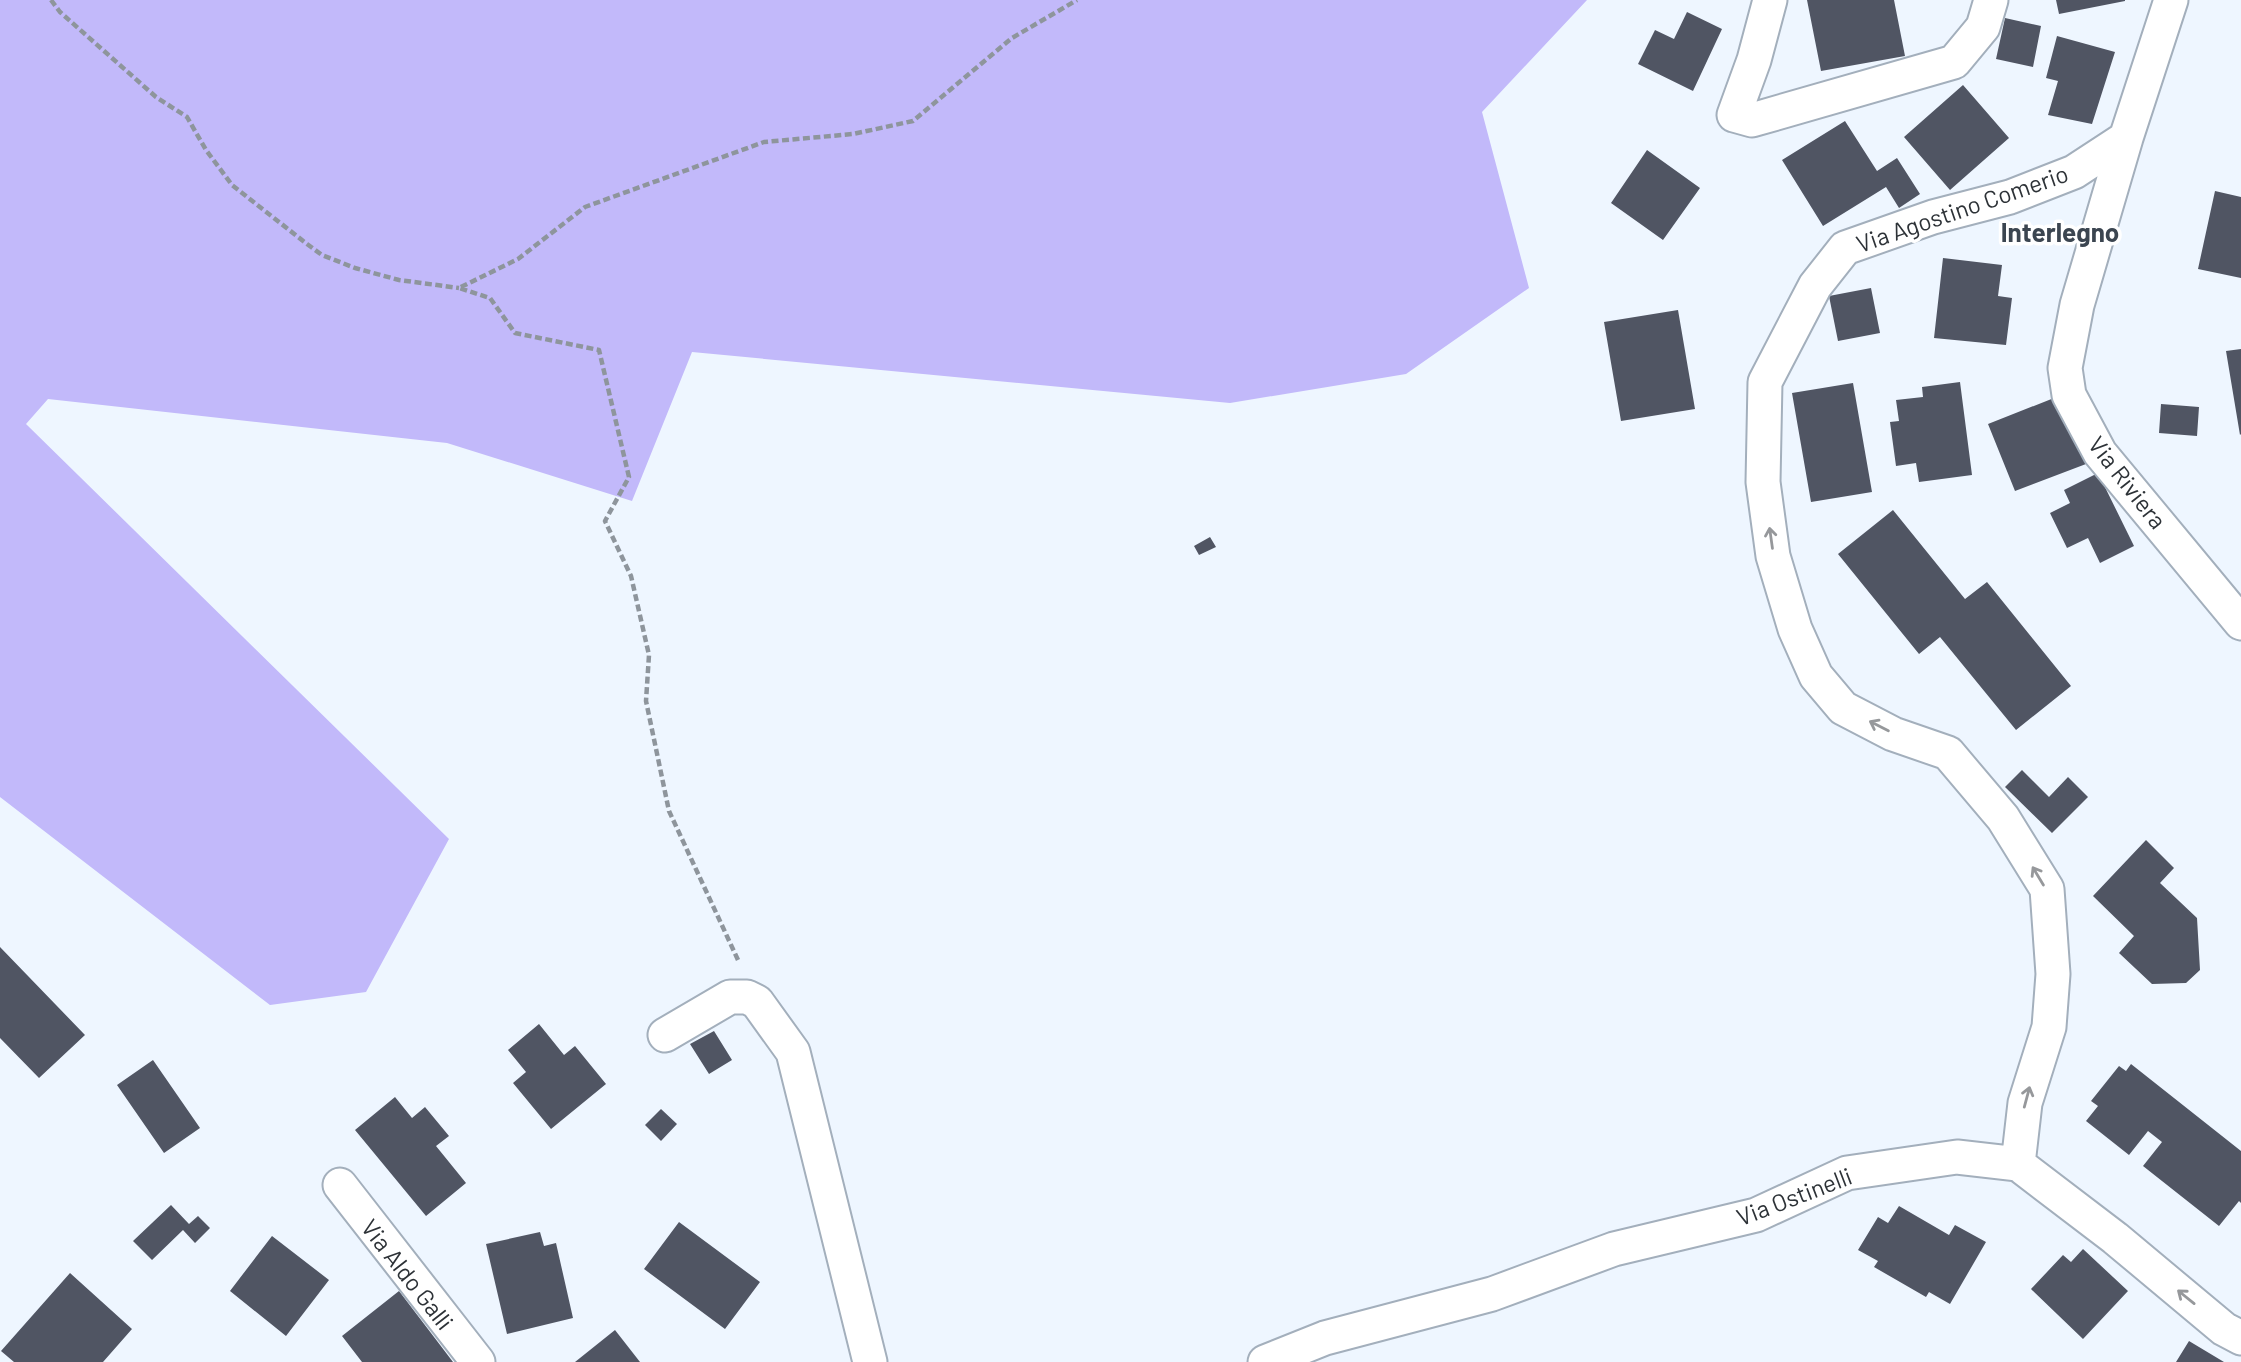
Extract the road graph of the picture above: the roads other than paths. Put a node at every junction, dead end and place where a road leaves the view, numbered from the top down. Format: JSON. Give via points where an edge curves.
{"nodes":[{"id":1,"x":1770,"y":0,"type":"edge"},
{"id":2,"x":1992,"y":0,"type":"edge"},
{"id":3,"x":2171,"y":0,"type":"edge"},
{"id":4,"x":2126,"y":138,"type":"junction"},
{"id":5,"x":2241,"y":623,"type":"edge"},
{"id":6,"x":665,"y":1035,"type":"dead end"},
{"id":7,"x":2018,"y":1164,"type":"junction"},
{"id":8,"x":340,"y":1185,"type":"dead end"},
{"id":9,"x":2241,"y":1338,"type":"edge"},
{"id":10,"x":478,"y":1362,"type":"edge"},
{"id":11,"x":870,"y":1362,"type":"edge"},
{"id":12,"x":1265,"y":1362,"type":"edge"}],
"edges":[{"from":1,"to":2,"type":"street","via":[[1734,115],[1752,120],[1954,62],[1983,27]]},
{"from":3,"to":4,"type":"street","name":"Via Riviera"},
{"from":4,"to":5,"type":"street","name":"Via Riviera","via":[[2077,305],[2065,368],[2069,395],[2100,453]]},
{"from":7,"to":4,"type":"street","name":"Via Agostino Comerio","one_way":true,"via":[[2025,1103],[2049,1027],[2053,974],[2047,890],[2003,818],[1948,753],[1893,734],[1843,708],[1816,676],[1795,629],[1773,556],[1763,482],[1765,382],[1815,286],[1845,247],[2010,197],[2074,172]]},
{"from":6,"to":11,"type":"street","via":[[730,997],[747,997],[757,1002],[793,1052]]},
{"from":9,"to":7,"type":"street","one_way":true},
{"from":7,"to":12,"type":"street","name":"Via Ostinelli","via":[[1957,1157],[1847,1173],[1756,1215],[1614,1249],[1492,1294],[1325,1338]]},
{"from":8,"to":10,"type":"street","name":"Via Aldo Galli"}]}
